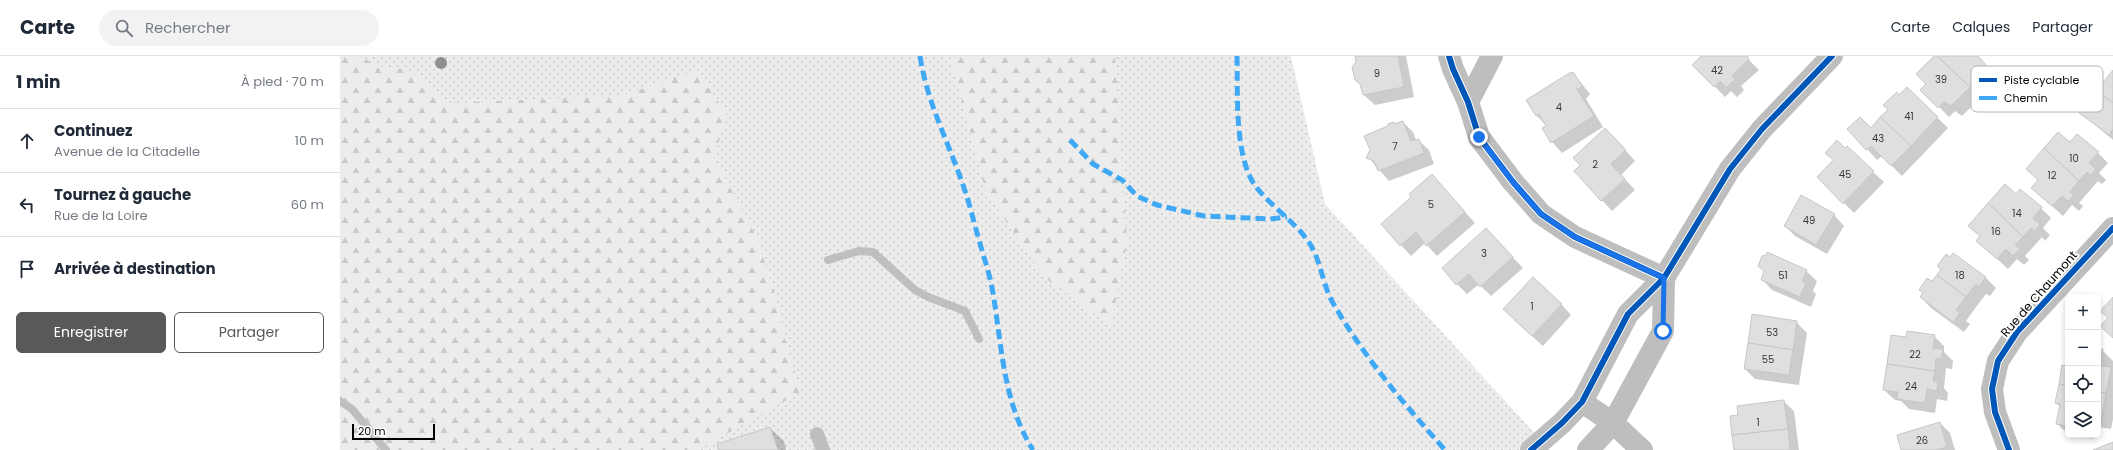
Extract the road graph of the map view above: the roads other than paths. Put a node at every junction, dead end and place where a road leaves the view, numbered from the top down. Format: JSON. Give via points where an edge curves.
{"nodes":[{"id":1,"x":1449,"y":56,"type":"edge"},
{"id":2,"x":1492,"y":56,"type":"edge"},
{"id":3,"x":1832,"y":56,"type":"edge"},
{"id":4,"x":1468,"y":102,"type":"junction"},
{"id":5,"x":2113,"y":228,"type":"edge"},
{"id":6,"x":1664,"y":278,"type":"junction"},
{"id":7,"x":1582,"y":402,"type":"junction"},
{"id":8,"x":1613,"y":423,"type":"junction"},
{"id":9,"x":817,"y":434,"type":"dead end"},
{"id":10,"x":822,"y":450,"type":"edge"},
{"id":11,"x":1531,"y":450,"type":"edge"},
{"id":12,"x":1588,"y":450,"type":"edge"},
{"id":13,"x":1642,"y":450,"type":"edge"},
{"id":14,"x":2010,"y":450,"type":"edge"}],
"edges":[{"from":1,"to":4,"type":"street"},
{"from":2,"to":4,"type":"street"},
{"from":3,"to":6,"type":"street","via":[[1762,129],[1730,169]]},
{"from":4,"to":6,"type":"street","via":[[1479,137],[1541,214],[1575,237]]},
{"from":5,"to":14,"type":"street","name":"Rue de Chaumont","via":[[2017,332],[1998,361],[1992,389],[1995,412]]},
{"from":6,"to":7,"type":"street","via":[[1628,314]]},
{"from":6,"to":8,"type":"street","via":[[1663,331]]},
{"from":7,"to":8,"type":"street"},
{"from":7,"to":11,"type":"street"},
{"from":8,"to":12,"type":"street"},
{"from":8,"to":13,"type":"street"},
{"from":9,"to":10,"type":"lane"}]}
